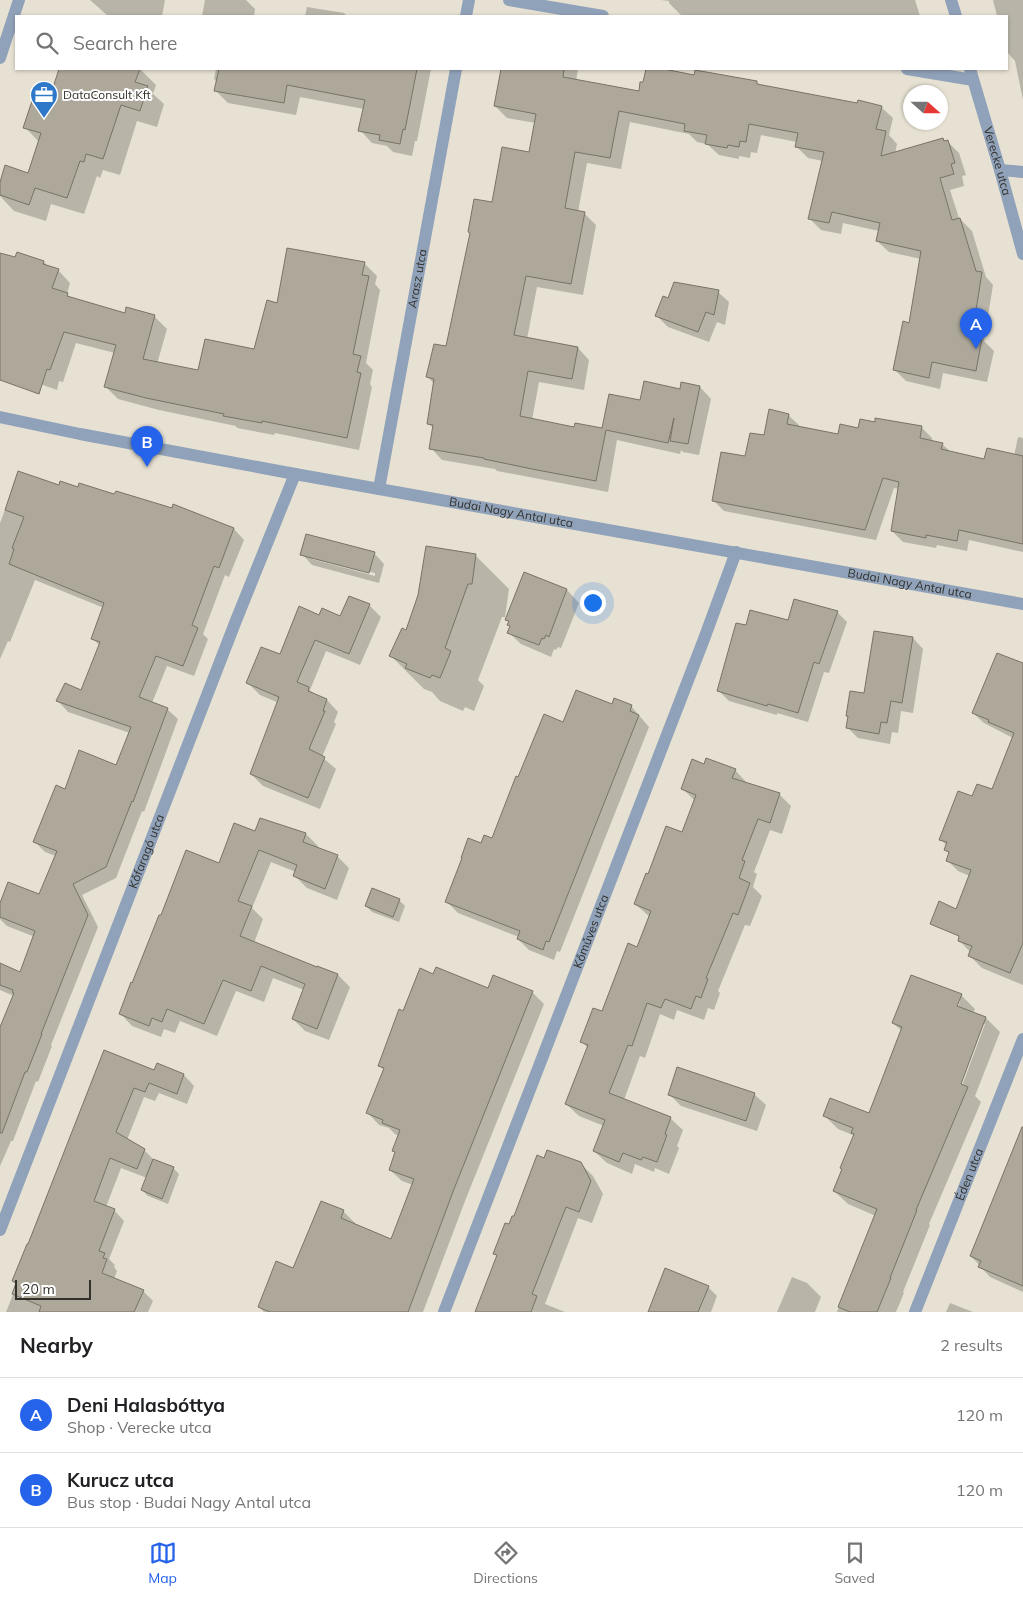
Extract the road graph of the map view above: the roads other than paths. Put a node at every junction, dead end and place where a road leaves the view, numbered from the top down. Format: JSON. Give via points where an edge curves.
{"nodes":[{"id":1,"x":19,"y":0,"type":"edge"},
{"id":2,"x":469,"y":0,"type":"edge"},
{"id":3,"x":509,"y":0,"type":"edge"},
{"id":4,"x":951,"y":0,"type":"edge"},
{"id":5,"x":466,"y":15,"type":"edge"},
{"id":6,"x":597,"y":15,"type":"edge"},
{"id":7,"x":956,"y":15,"type":"edge"},
{"id":8,"x":0,"y":58,"type":"edge"},
{"id":9,"x":456,"y":70,"type":"edge"},
{"id":10,"x":920,"y":70,"type":"edge"},
{"id":11,"x":972,"y":74,"type":"edge"},
{"id":12,"x":1000,"y":170,"type":"junction"},
{"id":13,"x":1023,"y":172,"type":"edge"},
{"id":14,"x":1023,"y":254,"type":"edge"},
{"id":15,"x":0,"y":417,"type":"edge"},
{"id":16,"x":295,"y":474,"type":"junction"},
{"id":17,"x":379,"y":489,"type":"junction"},
{"id":18,"x":736,"y":552,"type":"junction"},
{"id":19,"x":1023,"y":604,"type":"edge"},
{"id":20,"x":1023,"y":1039,"type":"edge"},
{"id":21,"x":0,"y":1230,"type":"edge"},
{"id":22,"x":444,"y":1312,"type":"edge"},
{"id":23,"x":915,"y":1312,"type":"edge"}],
"edges":[{"from":1,"to":8,"type":"street"},
{"from":2,"to":5,"type":"street"},
{"from":3,"to":6,"type":"street"},
{"from":4,"to":7,"type":"street"},
{"from":9,"to":17,"type":"street","name":"Arasz utca"},
{"from":10,"to":11,"type":"street"},
{"from":11,"to":12,"type":"street","name":"Verecke utca"},
{"from":12,"to":13,"type":"street"},
{"from":12,"to":14,"type":"street","name":"Verecke utca"},
{"from":15,"to":16,"type":"street","name":"Budai Nagy Antal utca"},
{"from":16,"to":17,"type":"street","name":"Budai Nagy Antal utca"},
{"from":16,"to":21,"type":"street","name":"Kőfaragó utca"},
{"from":17,"to":18,"type":"street","name":"Budai Nagy Antal utca"},
{"from":18,"to":19,"type":"street","name":"Budai Nagy Antal utca"},
{"from":18,"to":22,"type":"street","name":"Kőműves utca"},
{"from":20,"to":23,"type":"street","name":"Éden utca"}]}
